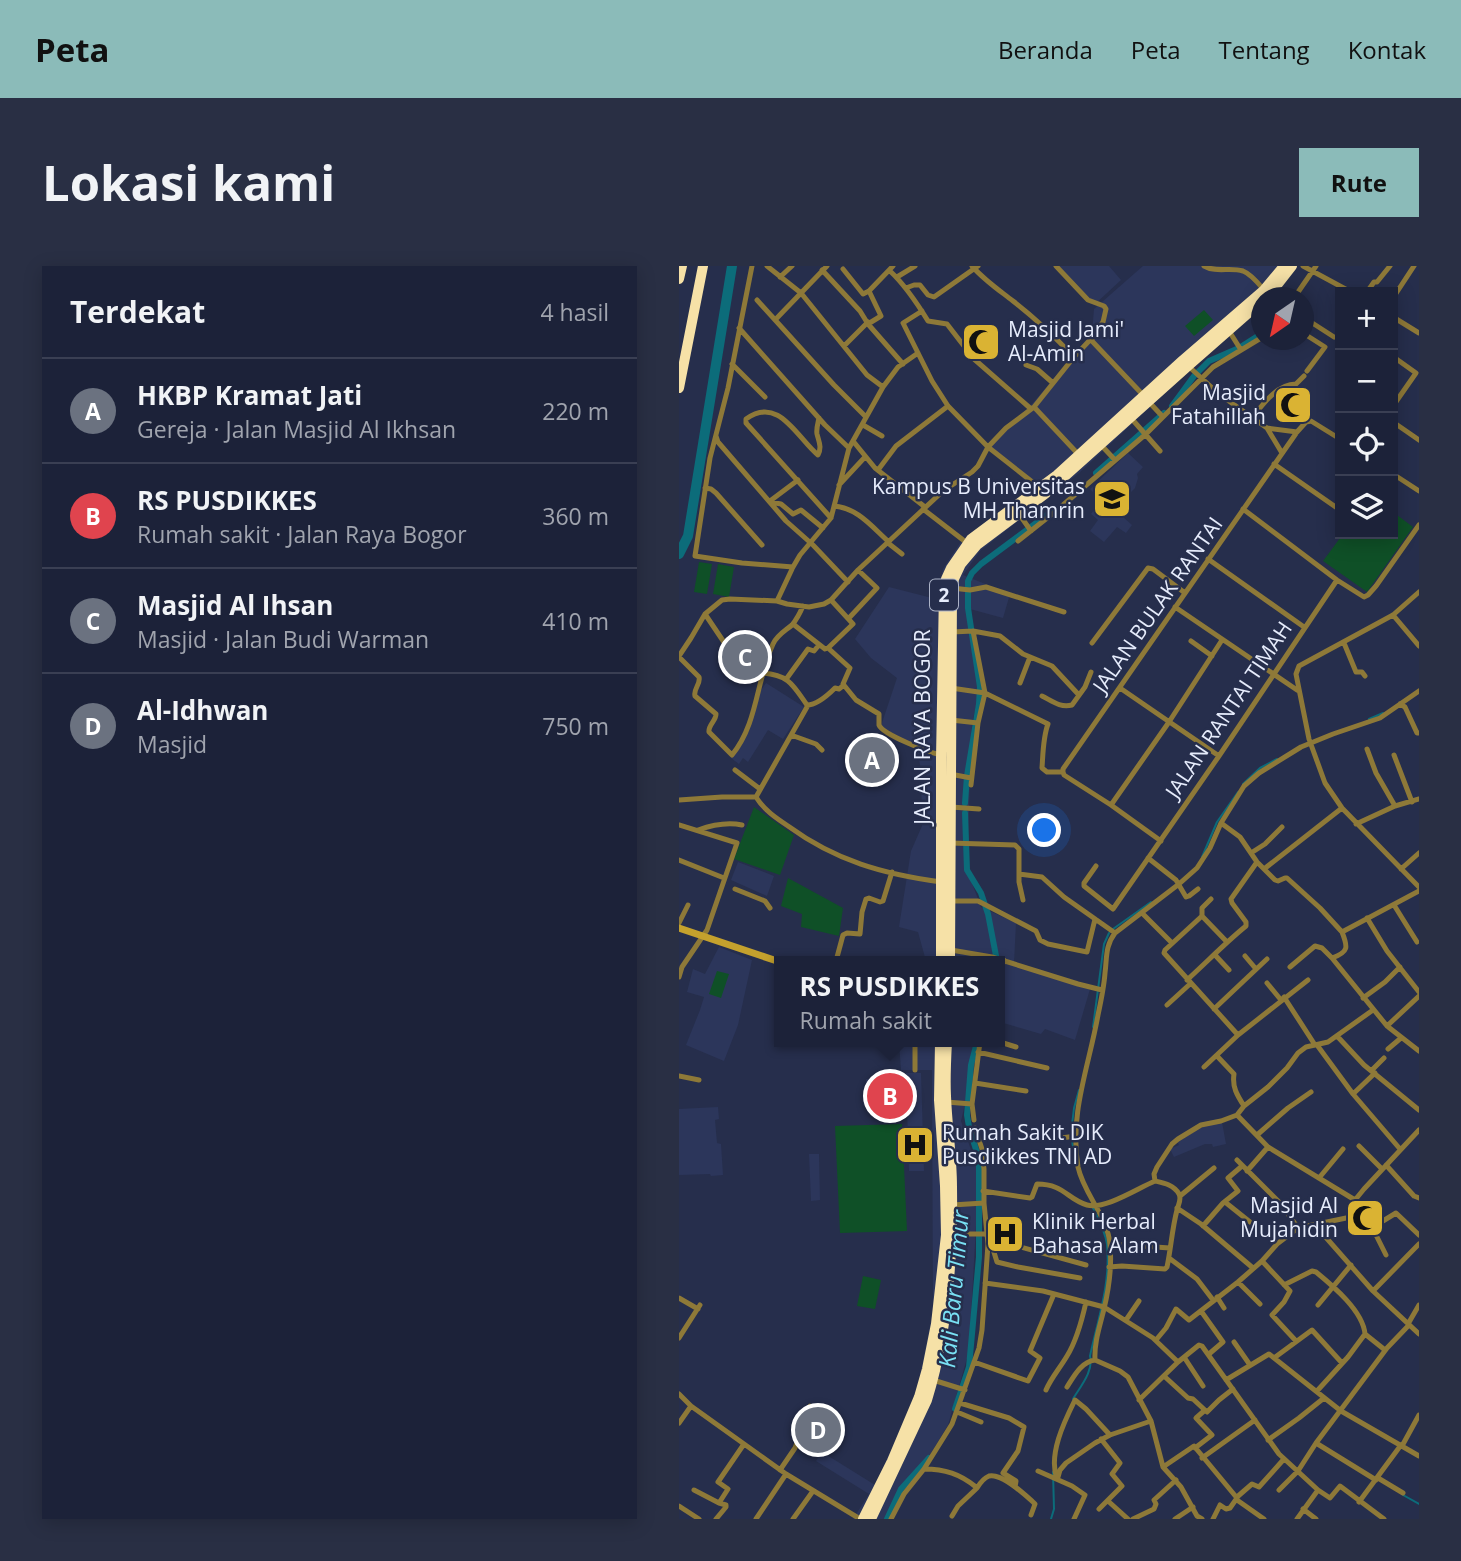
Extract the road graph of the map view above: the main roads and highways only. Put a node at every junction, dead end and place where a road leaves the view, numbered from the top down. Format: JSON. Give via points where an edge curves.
{"nodes":[{"id":1,"x":682,"y":266,"type":"edge"},
{"id":2,"x":703,"y":266,"type":"edge"},
{"id":3,"x":1284,"y":266,"type":"edge"},
{"id":4,"x":1292,"y":266,"type":"edge"},
{"id":5,"x":679,"y":279,"type":"edge"},
{"id":6,"x":1270,"y":287,"type":"edge"},
{"id":7,"x":1272,"y":287,"type":"edge"},
{"id":8,"x":1251,"y":309,"type":"edge"},
{"id":9,"x":1251,"y":312,"type":"edge"},
{"id":10,"x":1192,"y":370,"type":"junction"},
{"id":11,"x":679,"y":388,"type":"edge"},
{"id":12,"x":1146,"y":399,"type":"junction"},
{"id":13,"x":1103,"y":440,"type":"junction"},
{"id":14,"x":946,"y":795,"type":"junction"},
{"id":15,"x":947,"y":810,"type":"junction"},
{"id":16,"x":941,"y":956,"type":"edge"},
{"id":17,"x":950,"y":956,"type":"edge"},
{"id":18,"x":941,"y":1047,"type":"edge"},
{"id":19,"x":946,"y":1047,"type":"edge"},
{"id":20,"x":943,"y":1070,"type":"junction"},
{"id":21,"x":948,"y":1176,"type":"junction"},
{"id":22,"x":861,"y":1519,"type":"edge"},
{"id":23,"x":871,"y":1519,"type":"edge"}],
"edges":[{"from":1,"to":5,"type":"highway"},
{"from":2,"to":11,"type":"highway"},
{"from":3,"to":6,"type":"highway","name":"JALAN RAYA BOGOR","number":"2"},
{"from":4,"to":7,"type":"highway","name":"JALAN RAYA BOGOR","number":"2"},
{"from":8,"to":10,"type":"highway","name":"JALAN RAYA BOGOR","number":"2"},
{"from":9,"to":10,"type":"highway","name":"JALAN RAYA BOGOR","number":"2"},
{"from":10,"to":12,"type":"highway","name":"JALAN RAYA BOGOR","number":"2"},
{"from":12,"to":13,"type":"highway","name":"JALAN RAYA BOGOR","number":"2"},
{"from":12,"to":13,"type":"highway","name":"JALAN RAYA BOGOR","number":"2"},
{"from":13,"to":14,"type":"highway","name":"JALAN RAYA BOGOR","number":"2","via":[[1045,494],[983,539],[958,571],[951,632]]},
{"from":13,"to":14,"type":"highway","name":"JALAN RAYA BOGOR","number":"2","via":[[978,534],[951,568],[944,585],[941,754]]},
{"from":14,"to":15,"type":"highway","name":"JALAN RAYA BOGOR","number":"2"},
{"from":15,"to":16,"type":"highway","name":"JALAN RAYA BOGOR","number":"2"},
{"from":15,"to":17,"type":"highway","name":"JALAN RAYA BOGOR","number":"2","via":[[952,843]]},
{"from":18,"to":20,"type":"highway"},
{"from":19,"to":20,"type":"highway"},
{"from":20,"to":21,"type":"highway"},
{"from":20,"to":21,"type":"highway","via":[[939,1100]]},
{"from":21,"to":22,"type":"highway","via":[[946,1235],[927,1369],[891,1461]]},
{"from":21,"to":23,"type":"highway","via":[[952,1234],[933,1380]]}]}
